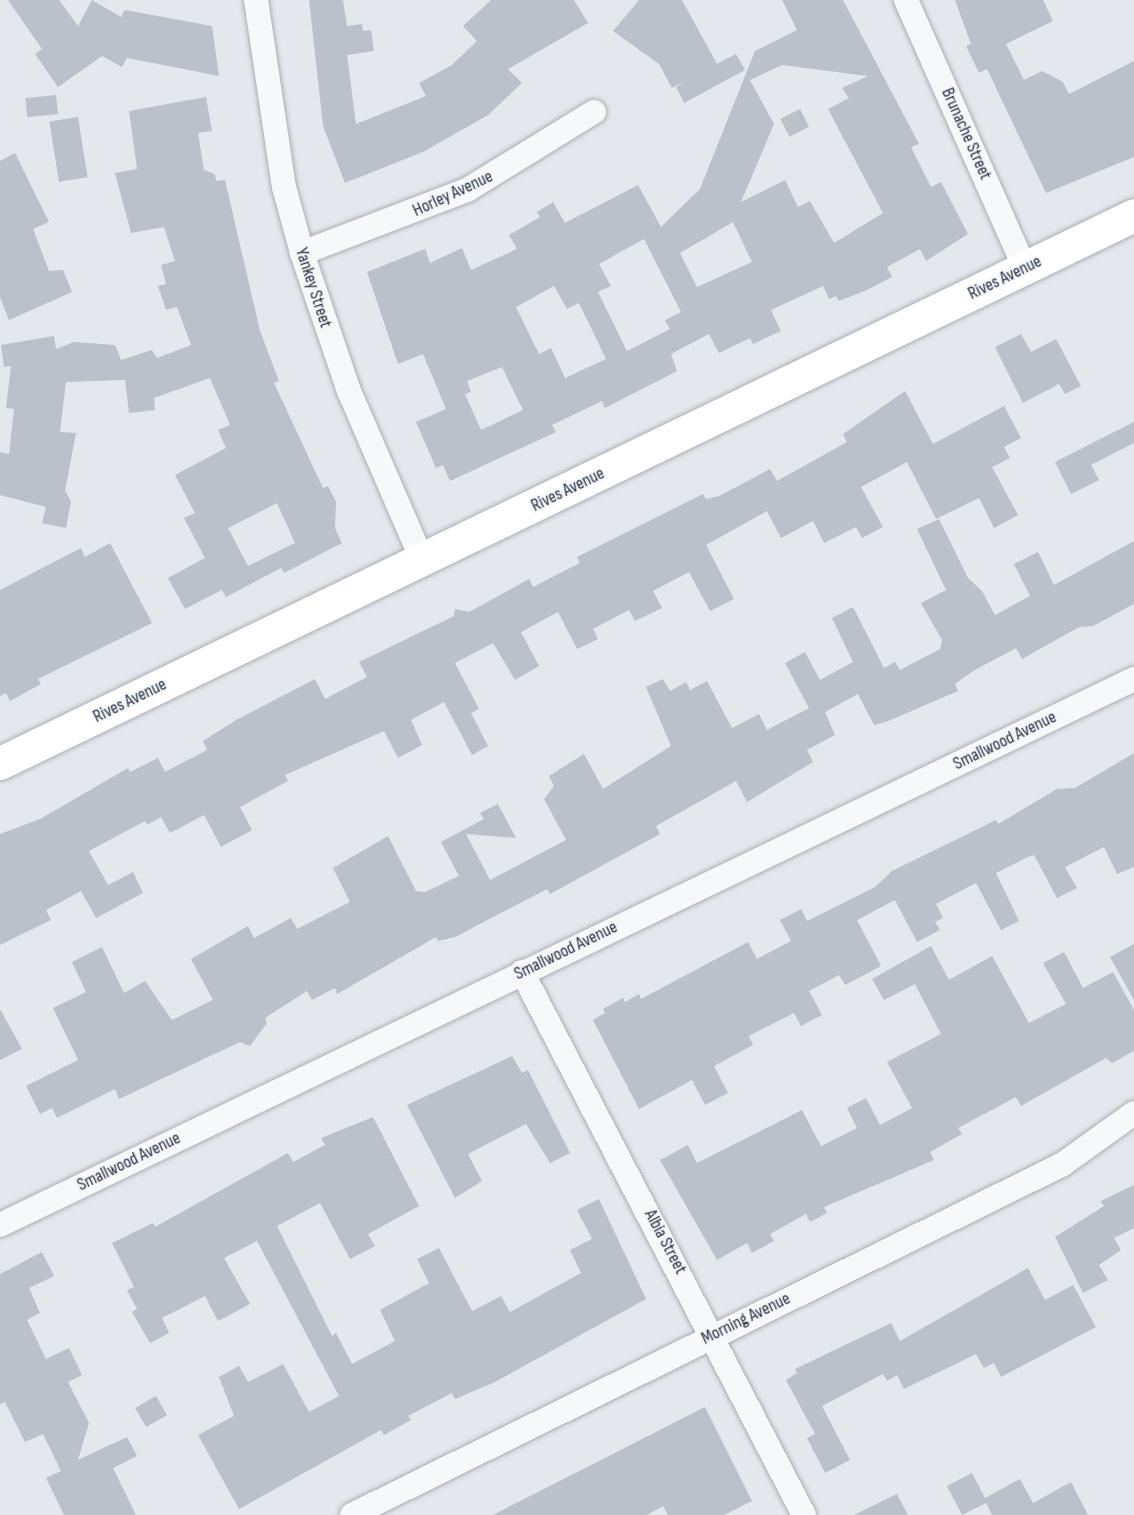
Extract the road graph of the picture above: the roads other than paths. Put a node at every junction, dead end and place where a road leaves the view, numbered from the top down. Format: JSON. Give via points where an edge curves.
{"nodes":[{"id":1,"x":256,"y":0,"type":"edge"},
{"id":2,"x":906,"y":0,"type":"edge"},
{"id":3,"x":594,"y":112,"type":"dead end"},
{"id":4,"x":1134,"y":215,"type":"edge"},
{"id":5,"x":302,"y":253,"type":"junction"},
{"id":6,"x":1025,"y":268,"type":"junction"},
{"id":7,"x":422,"y":560,"type":"junction"},
{"id":8,"x":1134,"y":679,"type":"edge"},
{"id":9,"x":0,"y":762,"type":"edge"},
{"id":10,"x":522,"y":972,"type":"junction"},
{"id":11,"x":1134,"y":1113,"type":"edge"},
{"id":12,"x":0,"y":1225,"type":"edge"},
{"id":13,"x":713,"y":1335,"type":"junction"},
{"id":14,"x":352,"y":1515,"type":"edge"},
{"id":15,"x":804,"y":1515,"type":"edge"}],
"edges":[{"from":1,"to":5,"type":"street","name":"Yankey Street","via":[[284,187]]},
{"from":2,"to":6,"type":"street","name":"Brunache Street"},
{"from":3,"to":5,"type":"street","name":"Horley Avenue","via":[[467,190]]},
{"from":4,"to":6,"type":"street","name":"Rives Avenue"},
{"from":5,"to":7,"type":"street","name":"Yankey Street","via":[[349,391]]},
{"from":6,"to":7,"type":"street","name":"Rives Avenue"},
{"from":7,"to":9,"type":"street","name":"Rives Avenue"},
{"from":8,"to":10,"type":"street","name":"Smallwood Avenue"},
{"from":10,"to":12,"type":"street","name":"Smallwood Avenue"},
{"from":10,"to":13,"type":"street","name":"Albia Street"},
{"from":11,"to":13,"type":"street","name":"Morning Avenue","via":[[1063,1164]]},
{"from":13,"to":14,"type":"street","name":"Morning Avenue"},
{"from":13,"to":15,"type":"street","name":"Albia Street"}]}
